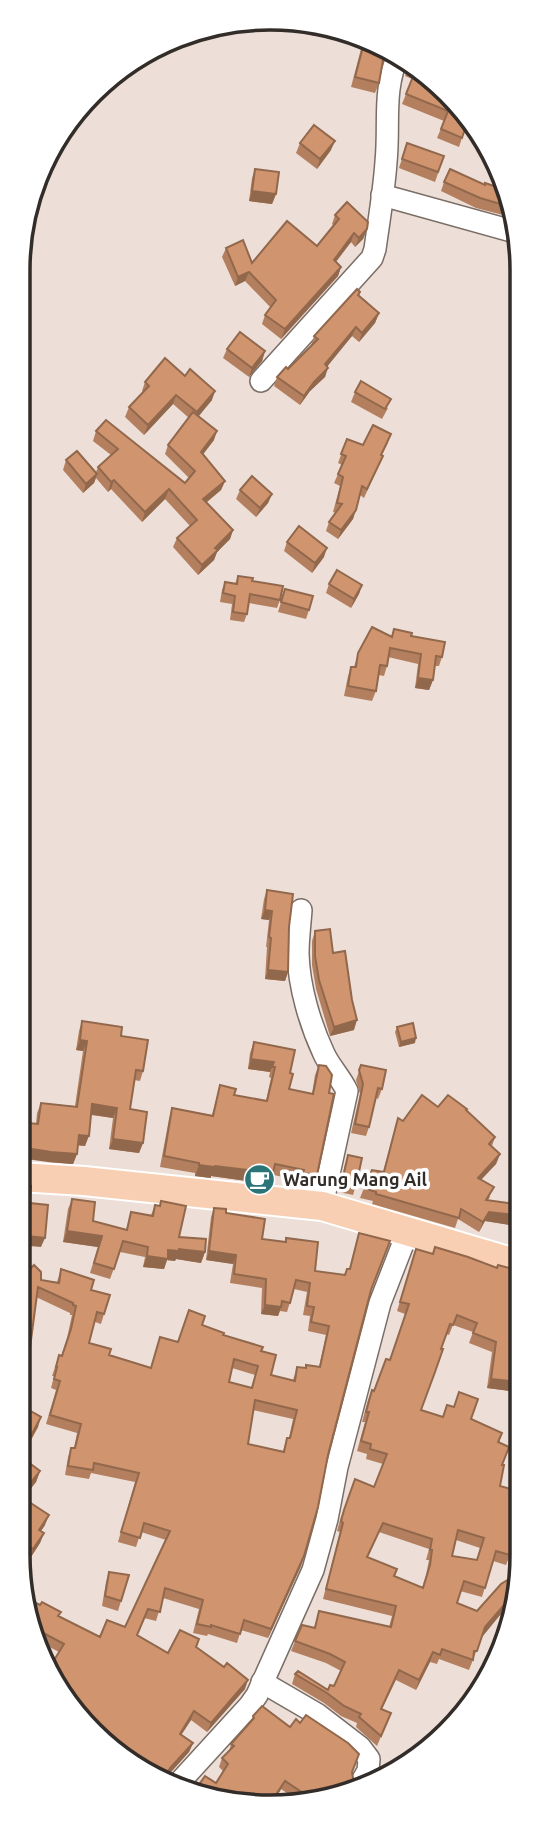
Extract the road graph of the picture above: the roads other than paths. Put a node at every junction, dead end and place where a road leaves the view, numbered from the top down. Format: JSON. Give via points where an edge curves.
{"nodes":[{"id":1,"x":394,"y":65,"type":"edge"},
{"id":2,"x":382,"y":195,"type":"junction"},
{"id":3,"x":506,"y":229,"type":"edge"},
{"id":4,"x":261,"y":381,"type":"dead end"},
{"id":5,"x":301,"y":910,"type":"dead end"},
{"id":6,"x":30,"y":1178,"type":"edge"},
{"id":7,"x":323,"y":1206,"type":"junction"},
{"id":8,"x":408,"y":1231,"type":"junction"},
{"id":9,"x":510,"y":1262,"type":"edge"},
{"id":10,"x":262,"y":1682,"type":"junction"},
{"id":11,"x":365,"y":1775,"type":"edge"},
{"id":12,"x":183,"y":1779,"type":"edge"}],
"edges":[{"from":1,"to":2,"type":"street","via":[[388,88]]},
{"from":2,"to":3,"type":"street"},
{"from":2,"to":4,"type":"street","via":[[372,258]]},
{"from":5,"to":7,"type":"street","via":[[298,952],[305,994],[323,1052],[347,1091]]},
{"from":6,"to":7,"type":"main road"},
{"from":7,"to":8,"type":"main road"},
{"from":8,"to":9,"type":"main road"},
{"from":8,"to":10,"type":"street","via":[[380,1303],[313,1570]]},
{"from":10,"to":11,"type":"street","via":[[360,1746],[369,1759]]},
{"from":10,"to":12,"type":"street","via":[[250,1705]]}]}
